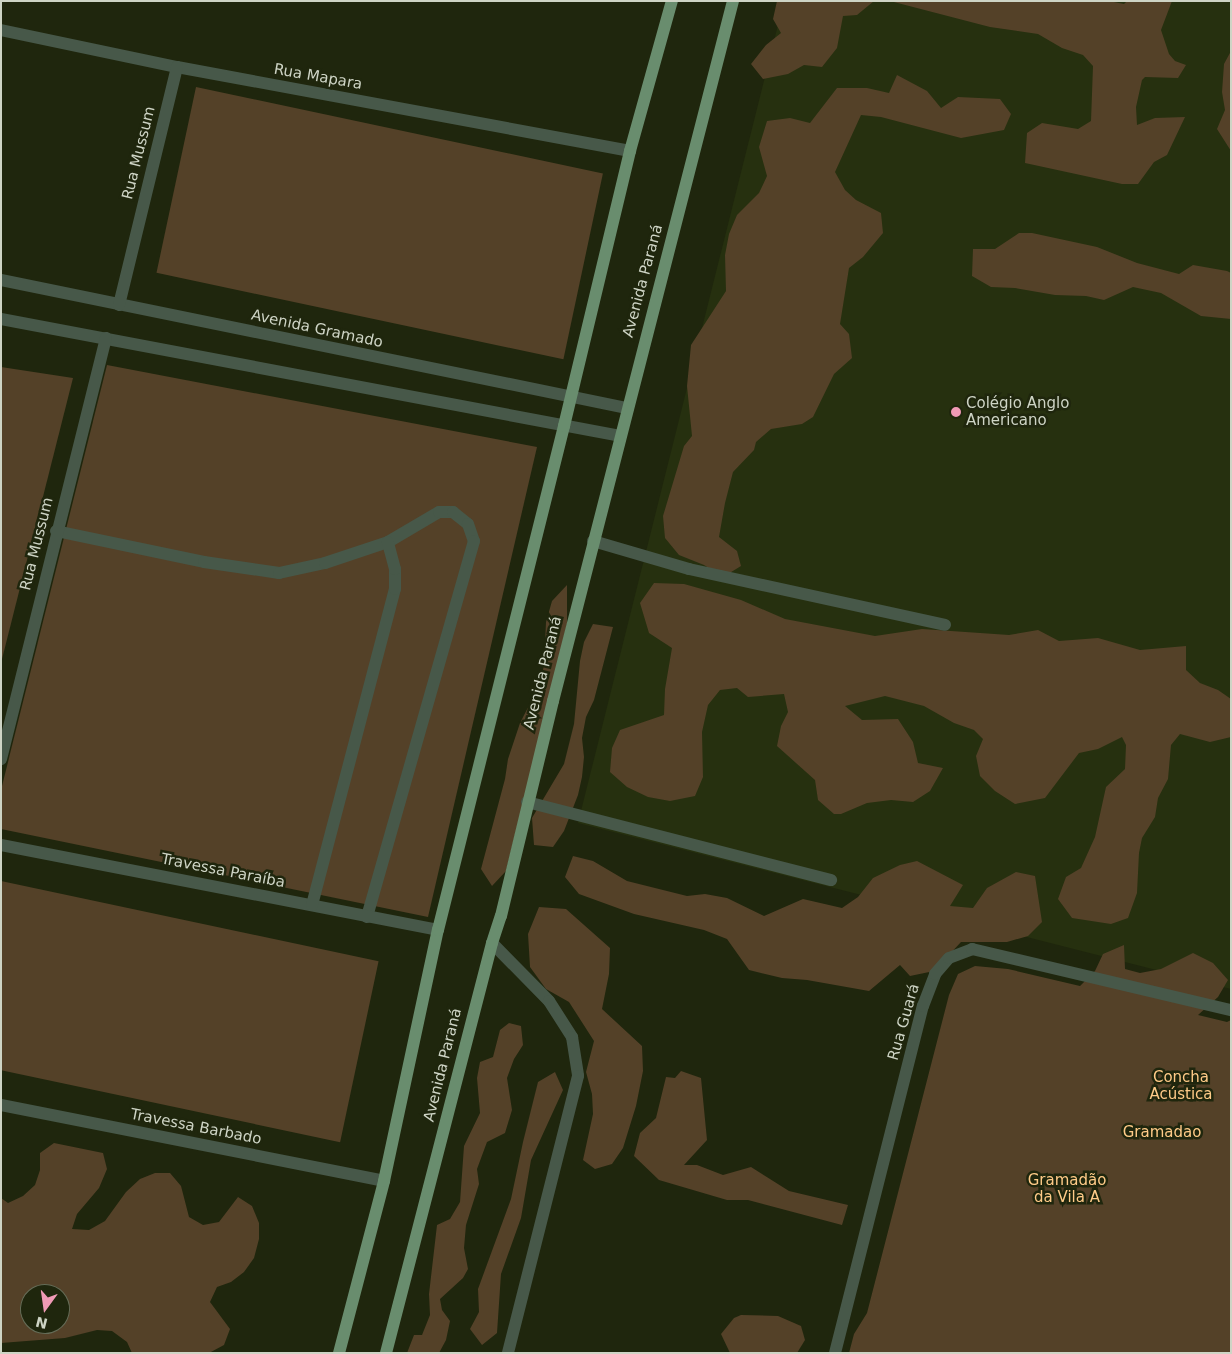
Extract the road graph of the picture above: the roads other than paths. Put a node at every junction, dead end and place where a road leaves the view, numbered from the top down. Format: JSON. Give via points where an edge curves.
{"nodes":[{"id":1,"x":672,"y":1,"type":"edge"},
{"id":2,"x":733,"y":1,"type":"edge"},
{"id":3,"x":1,"y":30,"type":"edge"},
{"id":4,"x":176,"y":67,"type":"junction"},
{"id":5,"x":630,"y":151,"type":"junction"},
{"id":6,"x":1,"y":280,"type":"edge"},
{"id":7,"x":119,"y":305,"type":"junction"},
{"id":8,"x":1,"y":319,"type":"edge"},
{"id":9,"x":106,"y":338,"type":"junction"},
{"id":10,"x":570,"y":398,"type":"junction"},
{"id":11,"x":627,"y":408,"type":"junction"},
{"id":12,"x":564,"y":426,"type":"junction"},
{"id":13,"x":620,"y":436,"type":"junction"},
{"id":14,"x":56,"y":531,"type":"junction"},
{"id":15,"x":593,"y":541,"type":"junction"},
{"id":16,"x":388,"y":542,"type":"junction"},
{"id":17,"x":945,"y":625,"type":"dead end"},
{"id":18,"x":1,"y":759,"type":"edge"},
{"id":19,"x":527,"y":802,"type":"junction"},
{"id":20,"x":1,"y":845,"type":"edge"},
{"id":21,"x":831,"y":880,"type":"dead end"},
{"id":22,"x":312,"y":905,"type":"junction"},
{"id":23,"x":368,"y":916,"type":"junction"},
{"id":24,"x":438,"y":930,"type":"junction"},
{"id":25,"x":492,"y":943,"type":"junction"},
{"id":26,"x":1231,"y":1010,"type":"edge"},
{"id":27,"x":1,"y":1105,"type":"edge"},
{"id":28,"x":384,"y":1181,"type":"junction"},
{"id":29,"x":339,"y":1353,"type":"edge"},
{"id":30,"x":386,"y":1353,"type":"edge"},
{"id":31,"x":508,"y":1353,"type":"edge"},
{"id":32,"x":835,"y":1353,"type":"edge"}],
"edges":[{"from":1,"to":5,"type":"main road"},
{"from":2,"to":11,"type":"main road","name":"Avenida Paraná"},
{"from":3,"to":4,"type":"street","name":"Rua Mapara"},
{"from":4,"to":5,"type":"street","name":"Rua Mapara"},
{"from":4,"to":7,"type":"street","name":"Rua Mussum"},
{"from":5,"to":10,"type":"main road"},
{"from":6,"to":7,"type":"street","name":"Avenida Gramado"},
{"from":7,"to":10,"type":"street","name":"Avenida Gramado"},
{"from":8,"to":9,"type":"street"},
{"from":9,"to":12,"type":"street"},
{"from":9,"to":14,"type":"street","name":"Rua Mussum"},
{"from":10,"to":11,"type":"street","name":"Avenida Gramado"},
{"from":10,"to":12,"type":"main road"},
{"from":11,"to":13,"type":"main road","name":"Avenida Paraná"},
{"from":12,"to":13,"type":"street"},
{"from":12,"to":24,"type":"main road"},
{"from":13,"to":15,"type":"main road","name":"Avenida Paraná"},
{"from":14,"to":16,"type":"street","via":[[204,562],[279,572],[325,564]]},
{"from":14,"to":18,"type":"street","name":"Rua Mussum"},
{"from":15,"to":17,"type":"street","via":[[689,569]]},
{"from":15,"to":19,"type":"main road","name":"Avenida Paraná"},
{"from":16,"to":22,"type":"street","via":[[395,569],[395,589]]},
{"from":16,"to":23,"type":"street","via":[[439,512],[453,512],[468,524],[474,541]]},
{"from":19,"to":21,"type":"street"},
{"from":19,"to":25,"type":"main road","name":"Avenida Paraná"},
{"from":20,"to":22,"type":"street","name":"Travessa Paraíba"},
{"from":22,"to":23,"type":"street","name":"Travessa Paraíba"},
{"from":23,"to":24,"type":"street","name":"Travessa Paraíba"},
{"from":24,"to":28,"type":"main road"},
{"from":25,"to":30,"type":"main road","name":"Avenida Paraná"},
{"from":25,"to":31,"type":"street","via":[[548,1001],[563,1023],[572,1038],[578,1076]]},
{"from":26,"to":32,"type":"street","name":"Rua Guará","via":[[972,949],[949,958],[935,974],[923,1006]]},
{"from":27,"to":28,"type":"street","name":"Travessa Barbado"},
{"from":28,"to":29,"type":"main road"}]}
